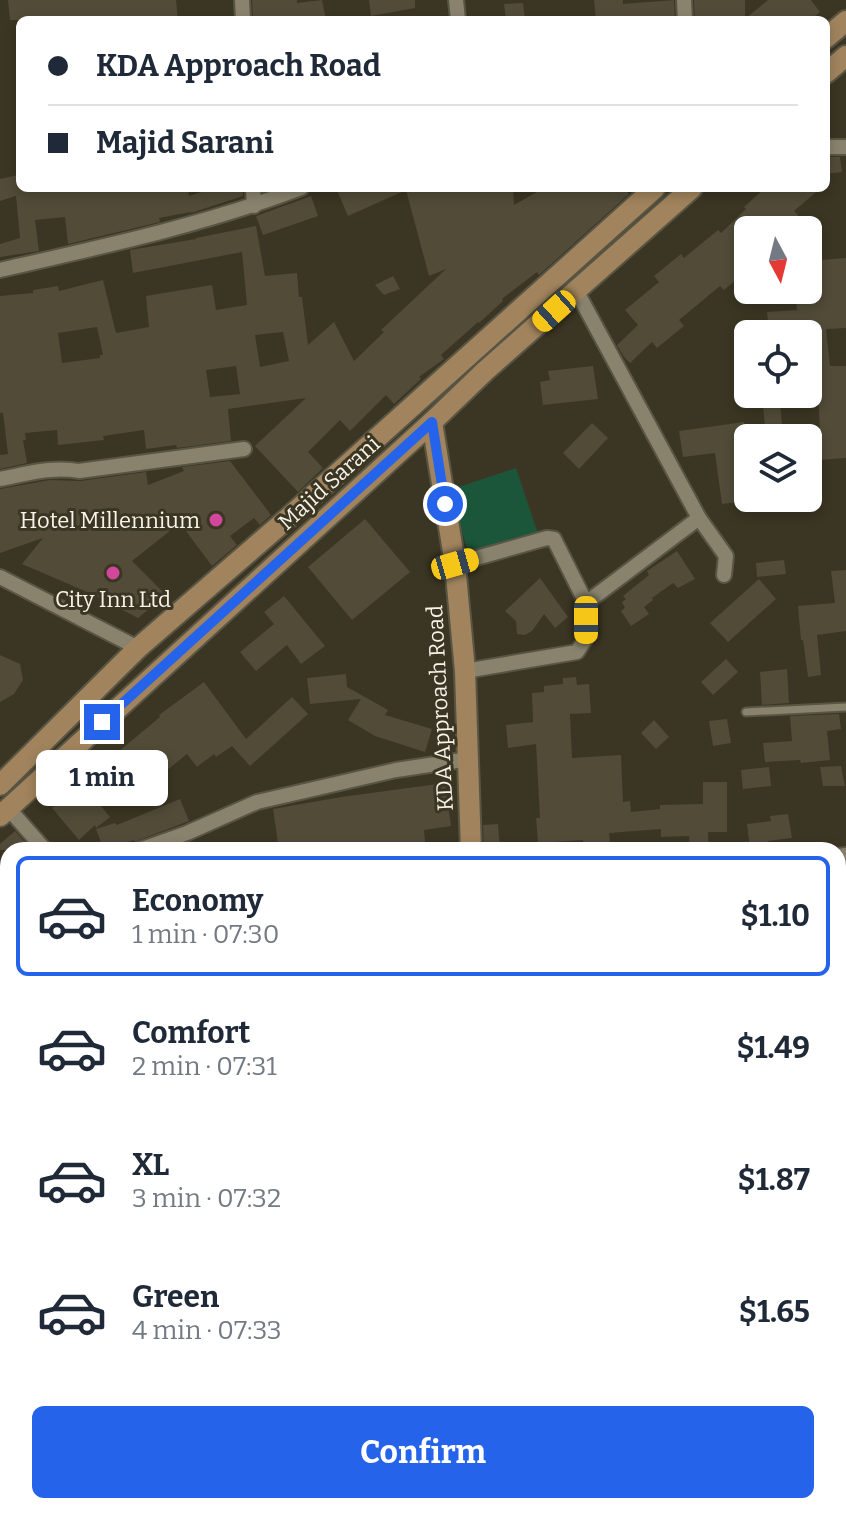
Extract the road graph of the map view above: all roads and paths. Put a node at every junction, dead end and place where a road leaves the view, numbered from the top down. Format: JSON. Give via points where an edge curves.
{"nodes":[{"id":1,"x":846,"y":21,"type":"edge"},
{"id":2,"x":830,"y":35,"type":"edge"},
{"id":3,"x":846,"y":56,"type":"edge"},
{"id":4,"x":830,"y":70,"type":"edge"},
{"id":5,"x":253,"y":192,"type":"edge"},
{"id":6,"x":291,"y":192,"type":"edge"},
{"id":7,"x":651,"y":192,"type":"edge"},
{"id":8,"x":687,"y":192,"type":"edge"},
{"id":9,"x":254,"y":206,"type":"junction"},
{"id":10,"x":0,"y":270,"type":"edge"},
{"id":11,"x":576,"y":290,"type":"junction"},
{"id":12,"x":432,"y":422,"type":"junction"},
{"id":13,"x":244,"y":449,"type":"dead end"},
{"id":14,"x":0,"y":479,"type":"edge"},
{"id":15,"x":699,"y":518,"type":"junction"},
{"id":16,"x":455,"y":564,"type":"junction"},
{"id":17,"x":724,"y":575,"type":"dead end"},
{"id":18,"x":0,"y":577,"type":"edge"},
{"id":19,"x":586,"y":603,"type":"junction"},
{"id":20,"x":138,"y":648,"type":"junction"},
{"id":21,"x":465,"y":671,"type":"junction"},
{"id":22,"x":846,"y":707,"type":"edge"},
{"id":23,"x":746,"y":712,"type":"dead end"},
{"id":24,"x":469,"y":759,"type":"junction"},
{"id":25,"x":0,"y":785,"type":"edge"},
{"id":26,"x":4,"y":812,"type":"edge"},
{"id":27,"x":36,"y":842,"type":"edge"},
{"id":28,"x":162,"y":842,"type":"edge"},
{"id":29,"x":471,"y":842,"type":"edge"}],
"edges":[{"from":1,"to":2,"type":"main road"},
{"from":3,"to":4,"type":"main road"},
{"from":5,"to":9,"type":"street"},
{"from":6,"to":9,"type":"street"},
{"from":7,"to":20,"type":"main road","name":"Majid Sarani"},
{"from":8,"to":11,"type":"main road","name":"Majid Sarani"},
{"from":9,"to":10,"type":"street"},
{"from":11,"to":12,"type":"main road","name":"Majid Sarani"},
{"from":11,"to":15,"type":"street"},
{"from":12,"to":16,"type":"main road","name":"KDA Approach Road"},
{"from":12,"to":26,"type":"main road","name":"Majid Sarani"},
{"from":13,"to":14,"type":"street"},
{"from":15,"to":17,"type":"street","via":[[726,556]]},
{"from":15,"to":19,"type":"street"},
{"from":16,"to":19,"type":"street","via":[[554,539]]},
{"from":16,"to":21,"type":"main road","name":"KDA Approach Road"},
{"from":18,"to":20,"type":"street"},
{"from":19,"to":21,"type":"street","via":[[586,638],[577,652]]},
{"from":20,"to":25,"type":"main road","name":"Majid Sarani"},
{"from":21,"to":24,"type":"main road","name":"KDA Approach Road"},
{"from":22,"to":23,"type":"lane"},
{"from":24,"to":28,"type":"street","via":[[257,802]]},
{"from":24,"to":29,"type":"main road","name":"KDA Approach Road"},
{"from":26,"to":27,"type":"street"}]}
